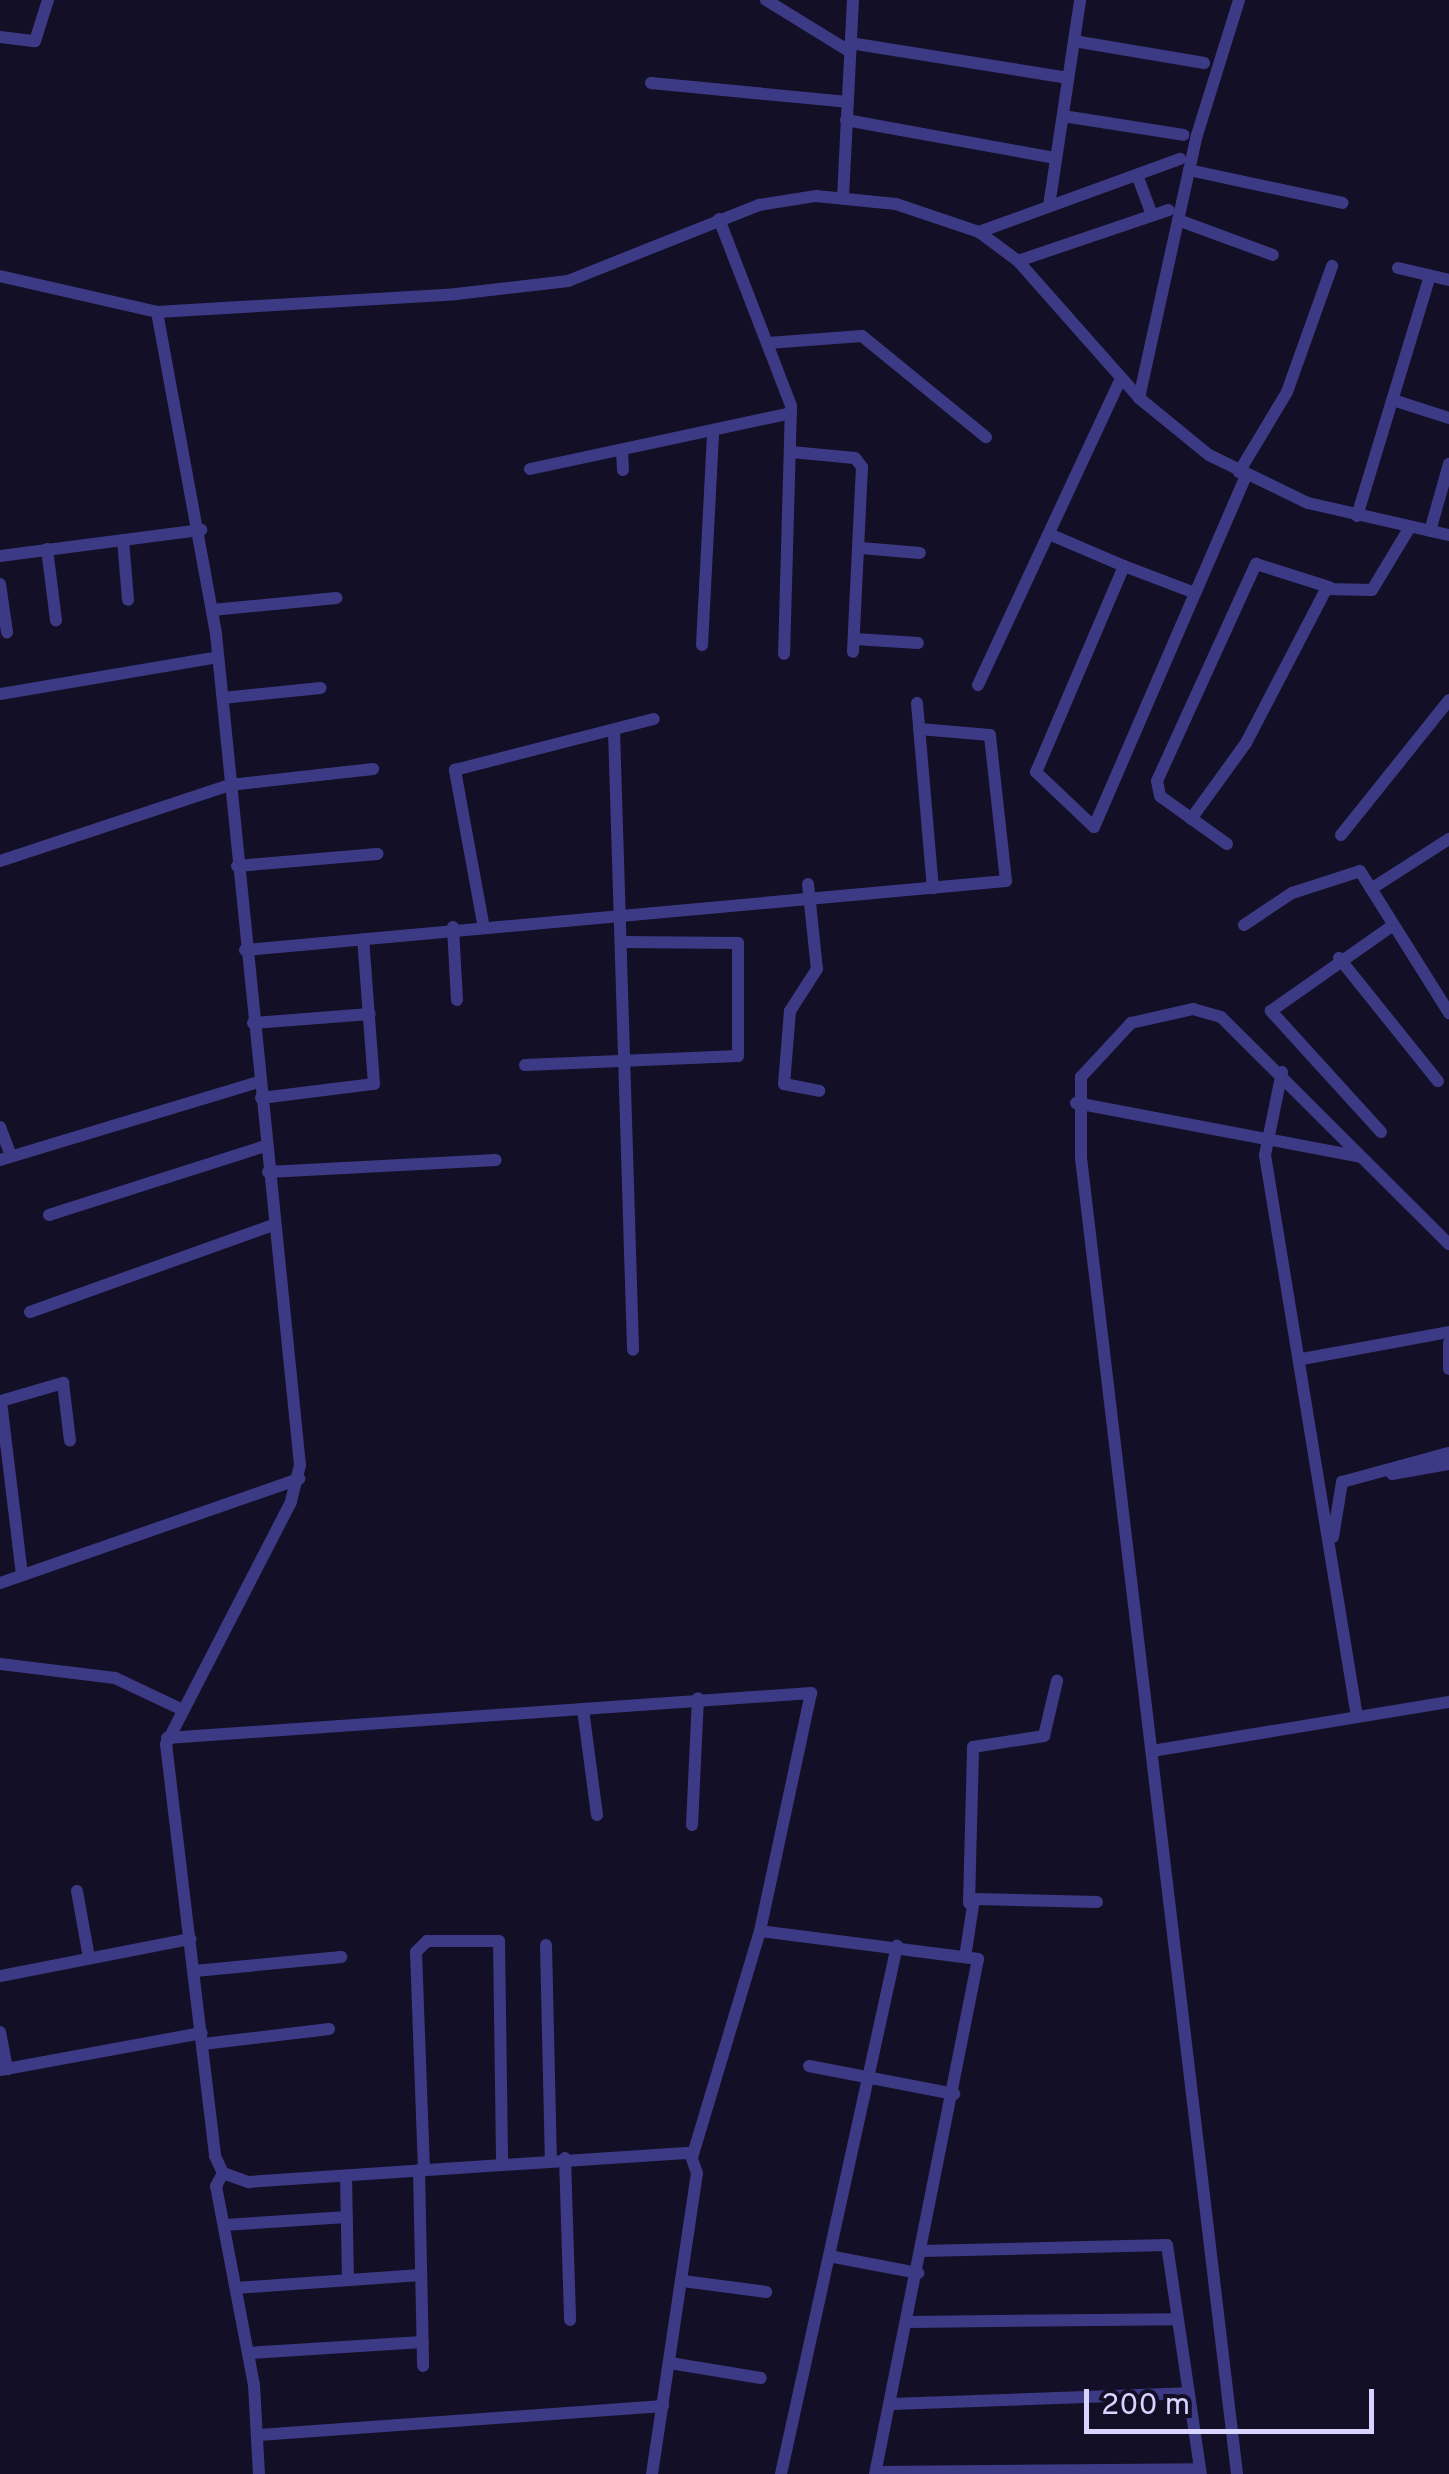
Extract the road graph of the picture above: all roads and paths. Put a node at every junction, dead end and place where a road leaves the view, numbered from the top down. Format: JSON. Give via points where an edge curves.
{"nodes":[{"id":1,"x":48,"y":0,"type":"edge"},
{"id":2,"x":766,"y":0,"type":"edge"},
{"id":3,"x":1080,"y":0,"type":"edge"},
{"id":4,"x":1239,"y":0,"type":"edge"},
{"id":5,"x":852,"y":1,"type":"edge"},
{"id":6,"x":0,"y":38,"type":"edge"},
{"id":7,"x":1074,"y":40,"type":"junction"},
{"id":8,"x":849,"y":47,"type":"junction"},
{"id":9,"x":1204,"y":62,"type":"dead end"},
{"id":10,"x":1068,"y":78,"type":"junction"},
{"id":11,"x":652,"y":84,"type":"dead end"},
{"id":12,"x":847,"y":102,"type":"junction"},
{"id":13,"x":1062,"y":116,"type":"junction"},
{"id":14,"x":846,"y":120,"type":"junction"},
{"id":15,"x":1184,"y":135,"type":"dead end"},
{"id":16,"x":1056,"y":158,"type":"junction"},
{"id":17,"x":1184,"y":165,"type":"junction"},
{"id":18,"x":1138,"y":175,"type":"junction"},
{"id":19,"x":843,"y":197,"type":"junction"},
{"id":20,"x":1343,"y":203,"type":"dead end"},
{"id":21,"x":1049,"y":206,"type":"junction"},
{"id":22,"x":1152,"y":215,"type":"junction"},
{"id":23,"x":1173,"y":215,"type":"junction"},
{"id":24,"x":719,"y":219,"type":"junction"},
{"id":25,"x":978,"y":232,"type":"junction"},
{"id":26,"x":1274,"y":255,"type":"dead end"},
{"id":27,"x":1018,"y":261,"type":"junction"},
{"id":28,"x":1332,"y":266,"type":"dead end"},
{"id":29,"x":1398,"y":268,"type":"dead end"},
{"id":30,"x":0,"y":276,"type":"edge"},
{"id":31,"x":1430,"y":276,"type":"junction"},
{"id":32,"x":1449,"y":280,"type":"edge"},
{"id":33,"x":157,"y":312,"type":"junction"},
{"id":34,"x":768,"y":343,"type":"junction"},
{"id":35,"x":1121,"y":378,"type":"junction"},
{"id":36,"x":1139,"y":398,"type":"junction"},
{"id":37,"x":1392,"y":400,"type":"junction"},
{"id":38,"x":792,"y":413,"type":"junction"},
{"id":39,"x":1449,"y":418,"type":"edge"},
{"id":40,"x":713,"y":432,"type":"junction"},
{"id":41,"x":986,"y":436,"type":"dead end"},
{"id":42,"x":622,"y":451,"type":"junction"},
{"id":43,"x":791,"y":452,"type":"junction"},
{"id":44,"x":1449,"y":464,"type":"edge"},
{"id":45,"x":530,"y":470,"type":"dead end"},
{"id":46,"x":623,"y":470,"type":"dead end"},
{"id":47,"x":1242,"y":474,"type":"junction"},
{"id":48,"x":1356,"y":516,"type":"junction"},
{"id":49,"x":1410,"y":527,"type":"junction"},
{"id":50,"x":202,"y":530,"type":"junction"},
{"id":51,"x":1430,"y":531,"type":"junction"},
{"id":52,"x":1048,"y":534,"type":"junction"},
{"id":53,"x":1449,"y":535,"type":"edge"},
{"id":54,"x":123,"y":540,"type":"junction"},
{"id":55,"x":861,"y":548,"type":"junction"},
{"id":56,"x":46,"y":550,"type":"junction"},
{"id":57,"x":920,"y":553,"type":"dead end"},
{"id":58,"x":0,"y":556,"type":"edge"},
{"id":59,"x":1124,"y":566,"type":"junction"},
{"id":60,"x":0,"y":584,"type":"edge"},
{"id":61,"x":1329,"y":587,"type":"junction"},
{"id":62,"x":1195,"y":593,"type":"junction"},
{"id":63,"x":336,"y":598,"type":"dead end"},
{"id":64,"x":128,"y":600,"type":"dead end"},
{"id":65,"x":212,"y":610,"type":"junction"},
{"id":66,"x":56,"y":620,"type":"dead end"},
{"id":67,"x":7,"y":632,"type":"dead end"},
{"id":68,"x":918,"y":643,"type":"dead end"},
{"id":69,"x":702,"y":644,"type":"dead end"},
{"id":70,"x":784,"y":654,"type":"dead end"},
{"id":71,"x":218,"y":657,"type":"junction"},
{"id":72,"x":978,"y":685,"type":"dead end"},
{"id":73,"x":320,"y":688,"type":"dead end"},
{"id":74,"x":0,"y":694,"type":"edge"},
{"id":75,"x":223,"y":698,"type":"junction"},
{"id":76,"x":1449,"y":700,"type":"edge"},
{"id":77,"x":917,"y":703,"type":"dead end"},
{"id":78,"x":654,"y":719,"type":"dead end"},
{"id":79,"x":919,"y":729,"type":"junction"},
{"id":80,"x":614,"y":730,"type":"junction"},
{"id":81,"x":373,"y":770,"type":"dead end"},
{"id":82,"x":230,"y":785,"type":"junction"},
{"id":83,"x":1191,"y":818,"type":"junction"},
{"id":84,"x":1342,"y":836,"type":"dead end"},
{"id":85,"x":1449,"y":839,"type":"edge"},
{"id":86,"x":1227,"y":844,"type":"dead end"},
{"id":87,"x":376,"y":854,"type":"dead end"},
{"id":88,"x":0,"y":861,"type":"edge"},
{"id":89,"x":237,"y":866,"type":"junction"},
{"id":90,"x":808,"y":884,"type":"dead end"},
{"id":91,"x":933,"y":888,"type":"junction"},
{"id":92,"x":1371,"y":888,"type":"junction"},
{"id":93,"x":812,"y":900,"type":"junction"},
{"id":94,"x":618,"y":916,"type":"junction"},
{"id":95,"x":482,"y":923,"type":"junction"},
{"id":96,"x":1244,"y":926,"type":"dead end"},
{"id":97,"x":1392,"y":926,"type":"junction"},
{"id":98,"x":453,"y":927,"type":"junction"},
{"id":99,"x":362,"y":938,"type":"junction"},
{"id":100,"x":621,"y":942,"type":"junction"},
{"id":101,"x":245,"y":950,"type":"junction"},
{"id":102,"x":1338,"y":958,"type":"junction"},
{"id":103,"x":456,"y":1000,"type":"dead end"},
{"id":104,"x":1449,"y":1013,"type":"edge"},
{"id":105,"x":370,"y":1014,"type":"junction"},
{"id":106,"x":253,"y":1023,"type":"junction"},
{"id":107,"x":624,"y":1062,"type":"junction"},
{"id":108,"x":525,"y":1065,"type":"dead end"},
{"id":109,"x":1282,"y":1072,"type":"junction"},
{"id":110,"x":1438,"y":1081,"type":"dead end"},
{"id":111,"x":259,"y":1082,"type":"junction"},
{"id":112,"x":819,"y":1091,"type":"dead end"},
{"id":113,"x":261,"y":1098,"type":"junction"},
{"id":114,"x":1076,"y":1102,"type":"junction"},
{"id":115,"x":0,"y":1127,"type":"edge"},
{"id":116,"x":1382,"y":1132,"type":"dead end"},
{"id":117,"x":1266,"y":1139,"type":"junction"},
{"id":118,"x":265,"y":1146,"type":"junction"},
{"id":119,"x":5,"y":1158,"type":"edge"},
{"id":120,"x":1364,"y":1158,"type":"junction"},
{"id":121,"x":496,"y":1160,"type":"dead end"},
{"id":122,"x":268,"y":1172,"type":"junction"},
{"id":123,"x":48,"y":1215,"type":"dead end"},
{"id":124,"x":273,"y":1226,"type":"junction"},
{"id":125,"x":1449,"y":1244,"type":"edge"},
{"id":126,"x":30,"y":1312,"type":"dead end"},
{"id":127,"x":1449,"y":1332,"type":"edge"},
{"id":128,"x":1449,"y":1343,"type":"edge"},
{"id":129,"x":633,"y":1350,"type":"dead end"},
{"id":130,"x":1302,"y":1359,"type":"junction"},
{"id":131,"x":1449,"y":1368,"type":"edge"},
{"id":132,"x":70,"y":1441,"type":"dead end"},
{"id":133,"x":1449,"y":1454,"type":"edge"},
{"id":134,"x":1449,"y":1464,"type":"edge"},
{"id":135,"x":299,"y":1479,"type":"junction"},
{"id":136,"x":1342,"y":1482,"type":"junction"},
{"id":137,"x":1331,"y":1550,"type":"junction"},
{"id":138,"x":22,"y":1575,"type":"junction"},
{"id":139,"x":0,"y":1583,"type":"edge"},
{"id":140,"x":0,"y":1664,"type":"edge"},
{"id":141,"x":1058,"y":1681,"type":"dead end"},
{"id":142,"x":698,"y":1698,"type":"junction"},
{"id":143,"x":1449,"y":1702,"type":"edge"},
{"id":144,"x":181,"y":1709,"type":"junction"},
{"id":145,"x":583,"y":1710,"type":"junction"},
{"id":146,"x":1357,"y":1717,"type":"junction"},
{"id":147,"x":167,"y":1738,"type":"junction"},
{"id":148,"x":1152,"y":1751,"type":"junction"},
{"id":149,"x":597,"y":1815,"type":"dead end"},
{"id":150,"x":692,"y":1824,"type":"dead end"},
{"id":151,"x":77,"y":1891,"type":"dead end"},
{"id":152,"x":969,"y":1902,"type":"junction"},
{"id":153,"x":1097,"y":1902,"type":"dead end"},
{"id":154,"x":760,"y":1931,"type":"junction"},
{"id":155,"x":190,"y":1938,"type":"junction"},
{"id":156,"x":546,"y":1945,"type":"dead end"},
{"id":157,"x":897,"y":1946,"type":"junction"},
{"id":158,"x":966,"y":1951,"type":"junction"},
{"id":159,"x":89,"y":1958,"type":"junction"},
{"id":160,"x":341,"y":1958,"type":"dead end"},
{"id":161,"x":194,"y":1971,"type":"junction"},
{"id":162,"x":0,"y":1976,"type":"edge"},
{"id":163,"x":329,"y":2029,"type":"dead end"},
{"id":164,"x":0,"y":2032,"type":"edge"},
{"id":165,"x":202,"y":2038,"type":"junction"},
{"id":166,"x":809,"y":2066,"type":"dead end"},
{"id":167,"x":4,"y":2070,"type":"edge"},
{"id":168,"x":870,"y":2078,"type":"junction"},
{"id":169,"x":954,"y":2094,"type":"junction"},
{"id":170,"x":693,"y":2155,"type":"junction"},
{"id":171,"x":558,"y":2159,"type":"junction"},
{"id":172,"x":502,"y":2164,"type":"junction"},
{"id":173,"x":421,"y":2170,"type":"junction"},
{"id":174,"x":223,"y":2173,"type":"junction"},
{"id":175,"x":346,"y":2176,"type":"junction"},
{"id":176,"x":347,"y":2217,"type":"junction"},
{"id":177,"x":224,"y":2225,"type":"junction"},
{"id":178,"x":922,"y":2252,"type":"junction"},
{"id":179,"x":834,"y":2257,"type":"junction"},
{"id":180,"x":918,"y":2273,"type":"junction"},
{"id":181,"x":420,"y":2275,"type":"junction"},
{"id":182,"x":348,"y":2280,"type":"junction"},
{"id":183,"x":683,"y":2281,"type":"junction"},
{"id":184,"x":236,"y":2288,"type":"junction"},
{"id":185,"x":766,"y":2292,"type":"dead end"},
{"id":186,"x":1176,"y":2318,"type":"junction"},
{"id":187,"x":570,"y":2320,"type":"dead end"},
{"id":188,"x":908,"y":2322,"type":"junction"},
{"id":189,"x":422,"y":2342,"type":"junction"},
{"id":190,"x":248,"y":2353,"type":"junction"},
{"id":191,"x":670,"y":2363,"type":"junction"},
{"id":192,"x":424,"y":2366,"type":"dead end"},
{"id":193,"x":761,"y":2378,"type":"dead end"},
{"id":194,"x":1187,"y":2393,"type":"junction"},
{"id":195,"x":892,"y":2404,"type":"junction"},
{"id":196,"x":663,"y":2406,"type":"junction"},
{"id":197,"x":259,"y":2434,"type":"junction"},
{"id":198,"x":1200,"y":2472,"type":"edge"},
{"id":199,"x":875,"y":2473,"type":"edge"},
{"id":200,"x":259,"y":2474,"type":"edge"},
{"id":201,"x":652,"y":2474,"type":"edge"},
{"id":202,"x":780,"y":2474,"type":"edge"},
{"id":203,"x":1237,"y":2474,"type":"edge"}],
"edges":[{"from":1,"to":6,"type":"street","via":[[35,40]]},
{"from":2,"to":8,"type":"street"},
{"from":3,"to":7,"type":"street"},
{"from":4,"to":17,"type":"street"},
{"from":5,"to":8,"type":"street"},
{"from":7,"to":9,"type":"street"},
{"from":7,"to":10,"type":"street"},
{"from":8,"to":10,"type":"street"},
{"from":8,"to":12,"type":"street"},
{"from":10,"to":13,"type":"street"},
{"from":11,"to":12,"type":"street"},
{"from":12,"to":14,"type":"street"},
{"from":13,"to":15,"type":"street"},
{"from":13,"to":16,"type":"street"},
{"from":14,"to":16,"type":"street"},
{"from":14,"to":19,"type":"street"},
{"from":16,"to":21,"type":"street"},
{"from":17,"to":18,"type":"street"},
{"from":17,"to":20,"type":"street"},
{"from":17,"to":23,"type":"street"},
{"from":18,"to":21,"type":"street"},
{"from":18,"to":22,"type":"street"},
{"from":19,"to":24,"type":"street"},
{"from":19,"to":25,"type":"street"},
{"from":21,"to":25,"type":"street"},
{"from":22,"to":23,"type":"street"},
{"from":22,"to":27,"type":"street"},
{"from":23,"to":26,"type":"street"},
{"from":23,"to":36,"type":"street"},
{"from":24,"to":33,"type":"street","via":[[604,271],[540,287]]},
{"from":24,"to":34,"type":"street"},
{"from":25,"to":27,"type":"street"},
{"from":27,"to":35,"type":"street"},
{"from":28,"to":47,"type":"street","via":[[1288,392]]},
{"from":29,"to":31,"type":"street"},
{"from":30,"to":33,"type":"street"},
{"from":31,"to":32,"type":"street"},
{"from":31,"to":37,"type":"street"},
{"from":33,"to":50,"type":"street"},
{"from":34,"to":38,"type":"street"},
{"from":34,"to":41,"type":"street","via":[[862,336]]},
{"from":35,"to":36,"type":"street"},
{"from":35,"to":52,"type":"street"},
{"from":36,"to":47,"type":"street"},
{"from":37,"to":39,"type":"street"},
{"from":37,"to":48,"type":"street"},
{"from":38,"to":40,"type":"street"},
{"from":38,"to":43,"type":"street"},
{"from":40,"to":42,"type":"street"},
{"from":40,"to":69,"type":"street"},
{"from":42,"to":45,"type":"street"},
{"from":42,"to":46,"type":"street"},
{"from":43,"to":55,"type":"street","via":[[860,462]]},
{"from":43,"to":70,"type":"street"},
{"from":44,"to":51,"type":"street"},
{"from":47,"to":48,"type":"street"},
{"from":47,"to":62,"type":"street"},
{"from":48,"to":49,"type":"street"},
{"from":49,"to":51,"type":"street"},
{"from":49,"to":61,"type":"street","via":[[1372,590]]},
{"from":50,"to":54,"type":"street"},
{"from":50,"to":65,"type":"street"},
{"from":51,"to":53,"type":"street"},
{"from":52,"to":59,"type":"street"},
{"from":52,"to":72,"type":"street"},
{"from":54,"to":56,"type":"street"},
{"from":54,"to":64,"type":"street"},
{"from":55,"to":57,"type":"street"},
{"from":55,"to":68,"type":"street","via":[[854,645]]},
{"from":56,"to":58,"type":"street"},
{"from":56,"to":66,"type":"street"},
{"from":59,"to":62,"type":"street"},
{"from":59,"to":62,"type":"street","via":[[1036,772],[1094,826]]},
{"from":60,"to":67,"type":"street"},
{"from":61,"to":83,"type":"street","via":[[1246,742]]},
{"from":61,"to":83,"type":"street","via":[[1268,560],[1244,582],[1156,781],[1160,796]]},
{"from":63,"to":65,"type":"street"},
{"from":65,"to":71,"type":"street"},
{"from":71,"to":74,"type":"street"},
{"from":71,"to":75,"type":"street"},
{"from":73,"to":75,"type":"street"},
{"from":75,"to":82,"type":"street"},
{"from":76,"to":84,"type":"street"},
{"from":77,"to":79,"type":"street"},
{"from":78,"to":80,"type":"street"},
{"from":79,"to":91,"type":"street"},
{"from":79,"to":91,"type":"street","via":[[990,735],[1010,873],[1000,884]]},
{"from":80,"to":94,"type":"street"},
{"from":80,"to":95,"type":"street","via":[[456,770]]},
{"from":81,"to":82,"type":"street"},
{"from":82,"to":88,"type":"street"},
{"from":82,"to":89,"type":"street"},
{"from":83,"to":86,"type":"street"},
{"from":85,"to":92,"type":"street"},
{"from":87,"to":89,"type":"street"},
{"from":89,"to":101,"type":"street"},
{"from":90,"to":93,"type":"street"},
{"from":91,"to":93,"type":"street"},
{"from":92,"to":96,"type":"street","via":[[1360,871],[1345,870]]},
{"from":92,"to":97,"type":"street"},
{"from":93,"to":94,"type":"street"},
{"from":93,"to":112,"type":"street","via":[[818,968],[790,1011],[784,1084]]},
{"from":94,"to":95,"type":"street"},
{"from":94,"to":100,"type":"street"},
{"from":95,"to":98,"type":"street"},
{"from":97,"to":102,"type":"street"},
{"from":97,"to":104,"type":"street"},
{"from":98,"to":99,"type":"street"},
{"from":98,"to":103,"type":"street"},
{"from":99,"to":101,"type":"street"},
{"from":99,"to":105,"type":"street"},
{"from":100,"to":107,"type":"street"},
{"from":100,"to":107,"type":"street","via":[[732,938],[740,952],[738,1056]]},
{"from":101,"to":106,"type":"street"},
{"from":102,"to":110,"type":"street"},
{"from":102,"to":116,"type":"street","via":[[1272,1015]]},
{"from":105,"to":106,"type":"street"},
{"from":105,"to":113,"type":"street","via":[[372,1086]]},
{"from":106,"to":111,"type":"street"},
{"from":107,"to":108,"type":"street"},
{"from":107,"to":129,"type":"street"},
{"from":109,"to":114,"type":"street","via":[[1221,1017],[1160,1012],[1097,1050]]},
{"from":109,"to":117,"type":"street"},
{"from":109,"to":120,"type":"street"},
{"from":111,"to":113,"type":"street"},
{"from":111,"to":119,"type":"street"},
{"from":113,"to":118,"type":"street"},
{"from":114,"to":117,"type":"street"},
{"from":114,"to":148,"type":"street"},
{"from":115,"to":119,"type":"street"},
{"from":117,"to":120,"type":"street"},
{"from":117,"to":130,"type":"street"},
{"from":118,"to":122,"type":"street"},
{"from":118,"to":123,"type":"street"},
{"from":120,"to":125,"type":"street"},
{"from":121,"to":122,"type":"street"},
{"from":122,"to":124,"type":"street"},
{"from":124,"to":126,"type":"street"},
{"from":124,"to":135,"type":"street"},
{"from":127,"to":130,"type":"street"},
{"from":128,"to":131,"type":"street"},
{"from":130,"to":137,"type":"street"},
{"from":132,"to":138,"type":"street","via":[[63,1383],[1,1401]]},
{"from":133,"to":136,"type":"street"},
{"from":134,"to":136,"type":"street"},
{"from":135,"to":138,"type":"street"},
{"from":135,"to":144,"type":"street"},
{"from":136,"to":137,"type":"street"},
{"from":137,"to":146,"type":"street"},
{"from":138,"to":139,"type":"street"},
{"from":140,"to":144,"type":"street","via":[[115,1678]]},
{"from":141,"to":152,"type":"street","via":[[1044,1736],[974,1747]]},
{"from":142,"to":145,"type":"street"},
{"from":142,"to":150,"type":"street"},
{"from":142,"to":154,"type":"street","via":[[811,1693]]},
{"from":143,"to":146,"type":"street"},
{"from":144,"to":147,"type":"street"},
{"from":145,"to":147,"type":"street"},
{"from":145,"to":149,"type":"street"},
{"from":146,"to":148,"type":"street"},
{"from":147,"to":155,"type":"street"},
{"from":148,"to":203,"type":"street"},
{"from":151,"to":159,"type":"street"},
{"from":152,"to":153,"type":"street"},
{"from":152,"to":158,"type":"street"},
{"from":154,"to":157,"type":"street"},
{"from":154,"to":170,"type":"street"},
{"from":155,"to":159,"type":"street"},
{"from":155,"to":161,"type":"street"},
{"from":156,"to":171,"type":"street"},
{"from":157,"to":158,"type":"street"},
{"from":157,"to":168,"type":"street"},
{"from":158,"to":169,"type":"street","via":[[979,1972]]},
{"from":159,"to":162,"type":"street"},
{"from":160,"to":161,"type":"street"},
{"from":161,"to":165,"type":"street"},
{"from":163,"to":165,"type":"street"},
{"from":164,"to":167,"type":"street"},
{"from":165,"to":167,"type":"street"},
{"from":165,"to":174,"type":"street"},
{"from":166,"to":168,"type":"street"},
{"from":168,"to":169,"type":"street"},
{"from":168,"to":179,"type":"street"},
{"from":169,"to":178,"type":"street"},
{"from":170,"to":171,"type":"street"},
{"from":170,"to":183,"type":"street"},
{"from":171,"to":172,"type":"street"},
{"from":171,"to":187,"type":"street"},
{"from":172,"to":173,"type":"street"},
{"from":172,"to":173,"type":"street","via":[[499,1942],[458,1938],[417,1948]]},
{"from":173,"to":175,"type":"street"},
{"from":173,"to":181,"type":"street"},
{"from":174,"to":175,"type":"street","via":[[248,2182]]},
{"from":174,"to":177,"type":"street","via":[[216,2181]]},
{"from":175,"to":176,"type":"street"},
{"from":176,"to":177,"type":"street"},
{"from":176,"to":182,"type":"street"},
{"from":177,"to":184,"type":"street"},
{"from":178,"to":180,"type":"street"},
{"from":178,"to":186,"type":"street","via":[[1162,2242]]},
{"from":179,"to":180,"type":"street"},
{"from":179,"to":202,"type":"street"},
{"from":180,"to":188,"type":"street"},
{"from":181,"to":182,"type":"street"},
{"from":181,"to":189,"type":"street"},
{"from":182,"to":184,"type":"street"},
{"from":183,"to":185,"type":"street"},
{"from":183,"to":191,"type":"street"},
{"from":184,"to":190,"type":"street"},
{"from":186,"to":188,"type":"street"},
{"from":186,"to":194,"type":"street"},
{"from":188,"to":195,"type":"street"},
{"from":189,"to":190,"type":"street"},
{"from":189,"to":192,"type":"street"},
{"from":190,"to":197,"type":"street"},
{"from":191,"to":193,"type":"street"},
{"from":191,"to":196,"type":"street"},
{"from":194,"to":195,"type":"street"},
{"from":194,"to":198,"type":"street"},
{"from":195,"to":199,"type":"street"},
{"from":196,"to":197,"type":"street"},
{"from":196,"to":201,"type":"street"},
{"from":197,"to":200,"type":"street"},
{"from":198,"to":199,"type":"street"}]}
